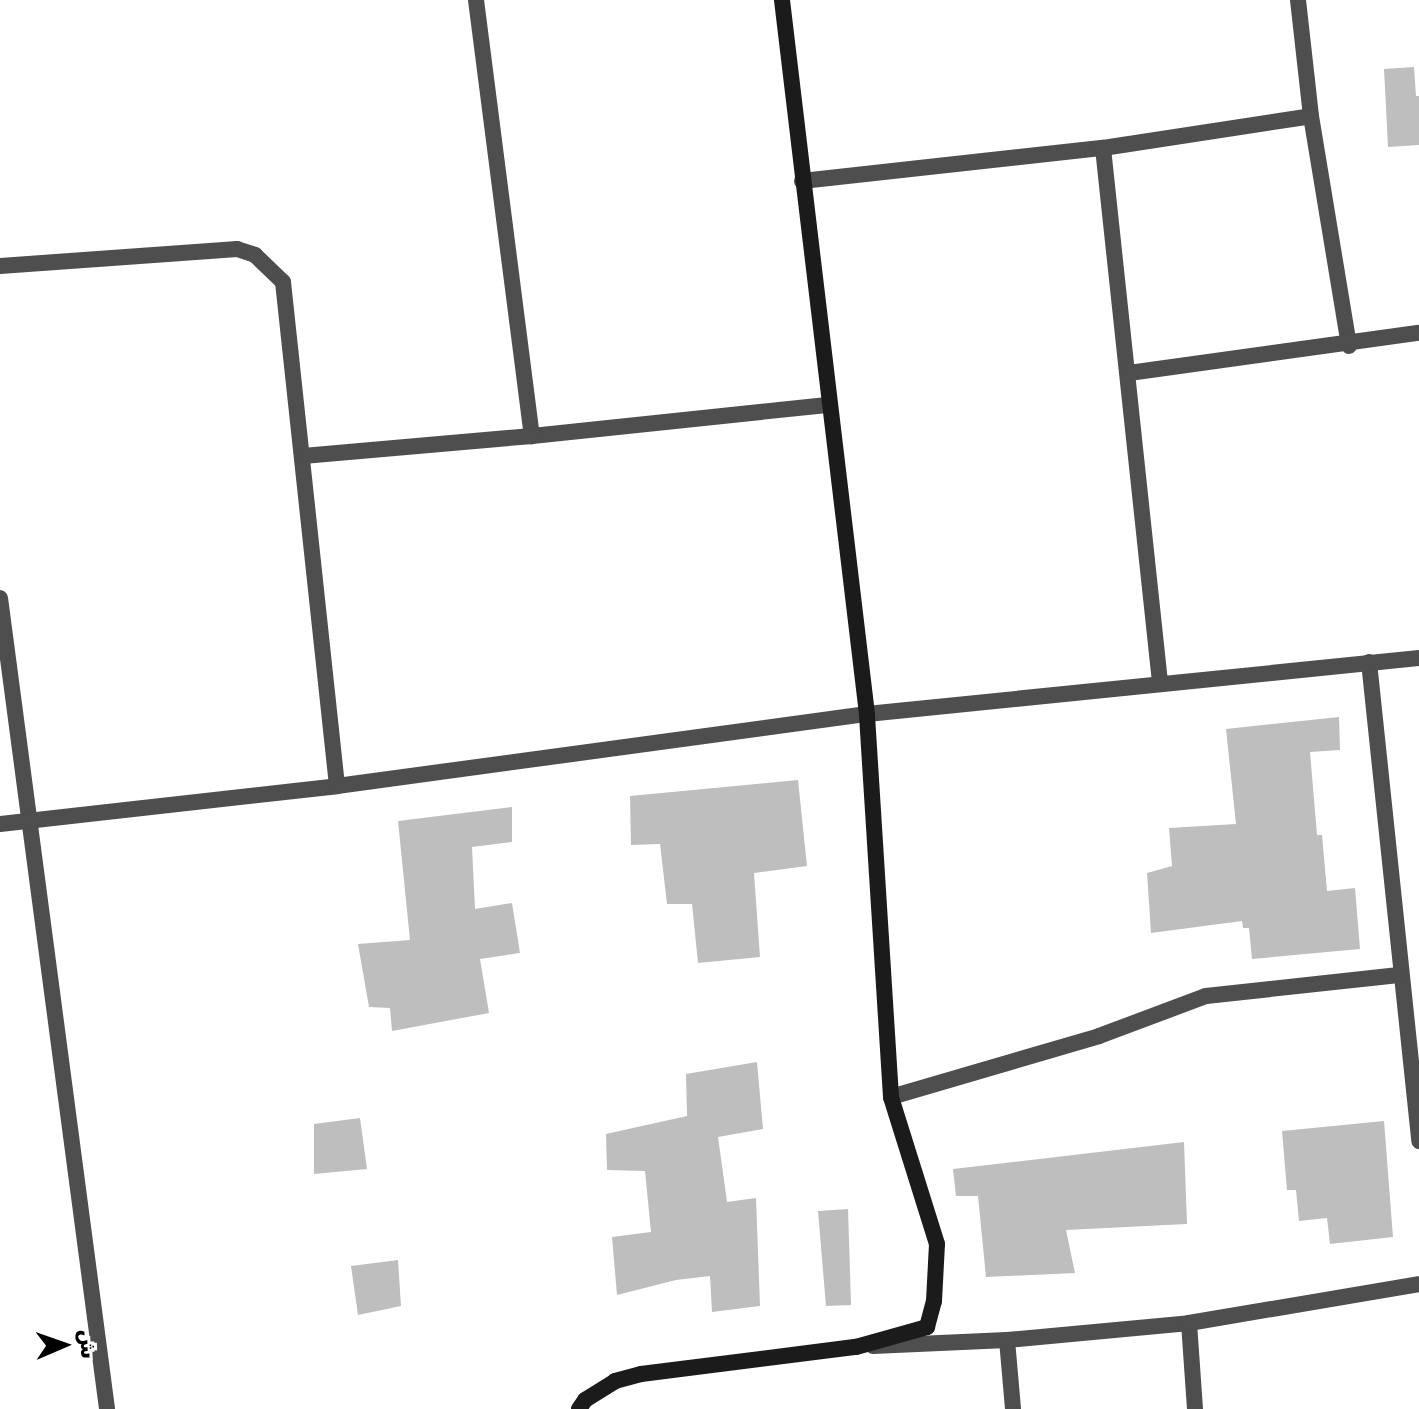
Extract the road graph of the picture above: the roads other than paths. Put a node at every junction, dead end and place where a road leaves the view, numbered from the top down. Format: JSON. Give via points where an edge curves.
{"nodes":[{"id":1,"x":476,"y":0,"type":"edge"},
{"id":2,"x":782,"y":0,"type":"edge"},
{"id":3,"x":1298,"y":0,"type":"edge"},
{"id":4,"x":1311,"y":116,"type":"junction"},
{"id":5,"x":1103,"y":148,"type":"junction"},
{"id":6,"x":802,"y":181,"type":"junction"},
{"id":7,"x":0,"y":266,"type":"edge"},
{"id":8,"x":1419,"y":333,"type":"edge"},
{"id":9,"x":1349,"y":346,"type":"junction"},
{"id":10,"x":1129,"y":373,"type":"junction"},
{"id":11,"x":829,"y":405,"type":"junction"},
{"id":12,"x":532,"y":436,"type":"junction"},
{"id":13,"x":303,"y":456,"type":"junction"},
{"id":14,"x":0,"y":598,"type":"edge"},
{"id":15,"x":1419,"y":658,"type":"edge"},
{"id":16,"x":1369,"y":662,"type":"junction"},
{"id":17,"x":1160,"y":682,"type":"junction"},
{"id":18,"x":867,"y":714,"type":"junction"},
{"id":19,"x":337,"y":786,"type":"junction"},
{"id":20,"x":29,"y":822,"type":"junction"},
{"id":21,"x":0,"y":824,"type":"edge"},
{"id":22,"x":1399,"y":975,"type":"junction"},
{"id":23,"x":891,"y":1097,"type":"junction"},
{"id":24,"x":1419,"y":1141,"type":"edge"},
{"id":25,"x":1419,"y":1284,"type":"edge"},
{"id":26,"x":1189,"y":1323,"type":"junction"},
{"id":27,"x":1007,"y":1340,"type":"junction"},
{"id":28,"x":856,"y":1347,"type":"junction"},
{"id":29,"x":107,"y":1409,"type":"edge"},
{"id":30,"x":579,"y":1409,"type":"edge"},
{"id":31,"x":1013,"y":1409,"type":"edge"},
{"id":32,"x":1195,"y":1409,"type":"edge"}],
"edges":[{"from":1,"to":12,"type":"street"},
{"from":2,"to":6,"type":"street"},
{"from":3,"to":4,"type":"street"},
{"from":4,"to":5,"type":"street"},
{"from":4,"to":9,"type":"street"},
{"from":5,"to":6,"type":"street"},
{"from":5,"to":10,"type":"street"},
{"from":6,"to":11,"type":"street"},
{"from":7,"to":13,"type":"street","via":[[228,249],[255,255],[283,282]]},
{"from":8,"to":9,"type":"street"},
{"from":9,"to":10,"type":"street"},
{"from":10,"to":17,"type":"street"},
{"from":11,"to":12,"type":"street"},
{"from":11,"to":18,"type":"street"},
{"from":12,"to":13,"type":"street"},
{"from":13,"to":19,"type":"street"},
{"from":14,"to":20,"type":"street"},
{"from":15,"to":16,"type":"street"},
{"from":16,"to":17,"type":"street"},
{"from":16,"to":22,"type":"street"},
{"from":17,"to":18,"type":"street"},
{"from":18,"to":19,"type":"street"},
{"from":18,"to":23,"type":"street"},
{"from":19,"to":20,"type":"street"},
{"from":20,"to":21,"type":"street"},
{"from":20,"to":29,"type":"street"},
{"from":22,"to":23,"type":"street","via":[[1206,996],[1099,1036]]},
{"from":22,"to":24,"type":"street"},
{"from":23,"to":28,"type":"street","via":[[937,1244],[934,1301],[927,1327]]},
{"from":25,"to":26,"type":"street"},
{"from":26,"to":27,"type":"street"},
{"from":26,"to":32,"type":"street"},
{"from":27,"to":28,"type":"street"},
{"from":27,"to":31,"type":"street"},
{"from":28,"to":30,"type":"street","via":[[641,1374],[615,1381]]}]}
